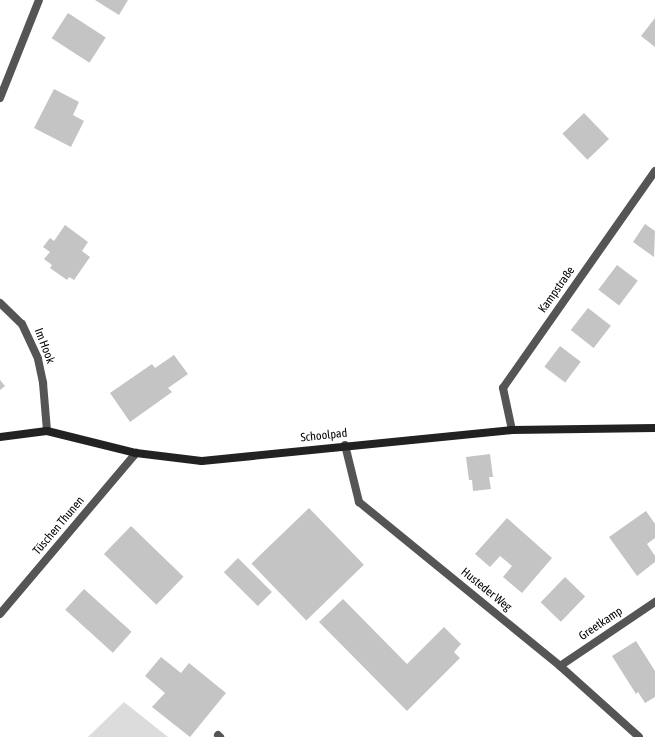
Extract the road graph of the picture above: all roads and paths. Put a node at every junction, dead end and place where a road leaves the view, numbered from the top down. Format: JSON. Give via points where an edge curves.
{"nodes":[{"id":1,"x":39,"y":0,"type":"edge"},
{"id":2,"x":0,"y":98,"type":"edge"},
{"id":3,"x":655,"y":171,"type":"edge"},
{"id":4,"x":0,"y":303,"type":"edge"},
{"id":5,"x":655,"y":428,"type":"edge"},
{"id":6,"x":512,"y":430,"type":"junction"},
{"id":7,"x":46,"y":431,"type":"junction"},
{"id":8,"x":0,"y":437,"type":"edge"},
{"id":9,"x":345,"y":446,"type":"junction"},
{"id":10,"x":136,"y":454,"type":"junction"},
{"id":11,"x":655,"y":602,"type":"edge"},
{"id":12,"x":0,"y":614,"type":"edge"},
{"id":13,"x":560,"y":666,"type":"junction"},
{"id":14,"x":638,"y":737,"type":"edge"}],
"edges":[{"from":1,"to":2,"type":"street"},
{"from":3,"to":6,"type":"street","name":"Kampstraße","via":[[503,388]]},
{"from":4,"to":7,"type":"street","name":"Im Hook","via":[[22,324],[38,358],[43,383]]},
{"from":5,"to":6,"type":"street","name":"Schoolpad"},
{"from":6,"to":9,"type":"street","name":"Schoolpad"},
{"from":7,"to":8,"type":"street","name":"Schoolpad"},
{"from":7,"to":10,"type":"street","name":"Schoolpad"},
{"from":9,"to":10,"type":"street","name":"Schoolpad","via":[[202,461]]},
{"from":9,"to":13,"type":"street","name":"Husteder Weg","via":[[359,502]]},
{"from":10,"to":12,"type":"street","name":"Tüschen Thunen"},
{"from":11,"to":13,"type":"street","name":"Greetkamp"},
{"from":13,"to":14,"type":"street","name":"Husteder Weg"}]}
